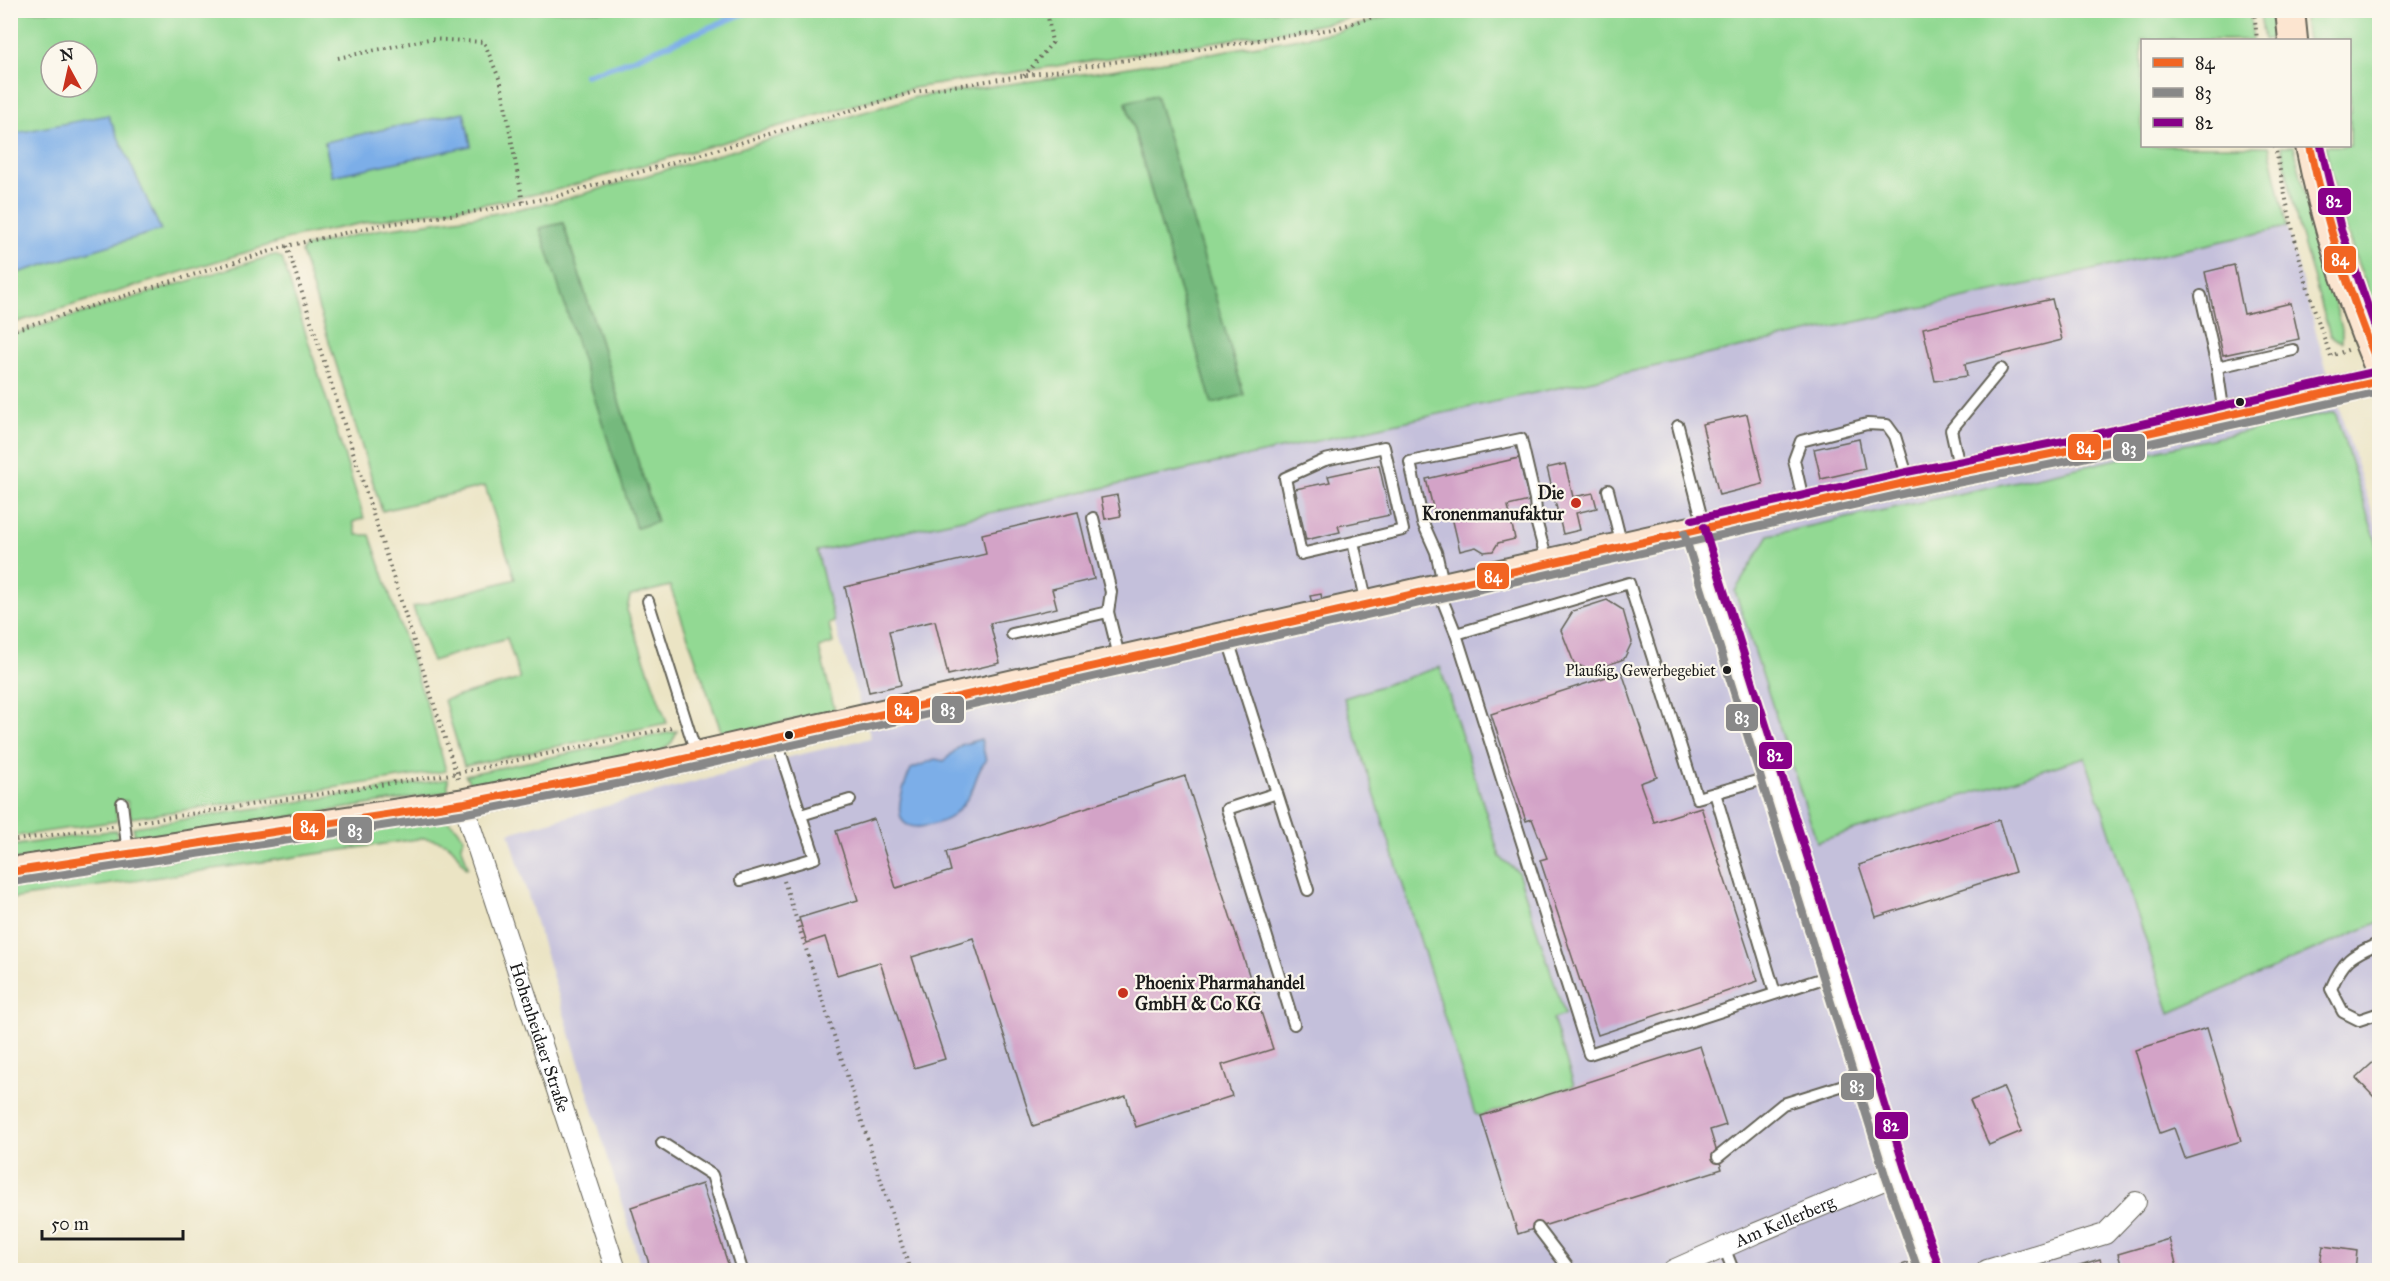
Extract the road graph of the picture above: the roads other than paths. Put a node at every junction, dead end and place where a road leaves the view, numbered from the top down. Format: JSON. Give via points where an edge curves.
{"nodes":[{"id":1,"x":2290,"y":10,"type":"edge"},
{"id":2,"x":2294,"y":39,"type":"edge"},
{"id":3,"x":2310,"y":147,"type":"edge"},
{"id":4,"x":2201,"y":296,"type":"dead end"},
{"id":5,"x":2293,"y":350,"type":"dead end"},
{"id":6,"x":2217,"y":367,"type":"junction"},
{"id":7,"x":2001,"y":369,"type":"dead end"},
{"id":8,"x":2379,"y":370,"type":"edge"},
{"id":9,"x":2379,"y":381,"type":"edge"},
{"id":10,"x":2224,"y":415,"type":"junction"},
{"id":11,"x":1678,"y":426,"type":"dead end"},
{"id":12,"x":1960,"y":471,"type":"junction"},
{"id":13,"x":1909,"y":482,"type":"junction"},
{"id":14,"x":1608,"y":490,"type":"dead end"},
{"id":15,"x":1804,"y":506,"type":"junction"},
{"id":16,"x":1093,"y":518,"type":"dead end"},
{"id":17,"x":1699,"y":529,"type":"junction"},
{"id":18,"x":1353,"y":542,"type":"junction"},
{"id":19,"x":1622,"y":546,"type":"junction"},
{"id":20,"x":1547,"y":563,"type":"junction"},
{"id":21,"x":1441,"y":588,"type":"junction"},
{"id":22,"x":648,"y":601,"type":"dead end"},
{"id":23,"x":1367,"y":604,"type":"junction"},
{"id":24,"x":1108,"y":612,"type":"junction"},
{"id":25,"x":1012,"y":634,"type":"dead end"},
{"id":26,"x":1456,"y":634,"type":"junction"},
{"id":27,"x":1227,"y":636,"type":"junction"},
{"id":28,"x":1120,"y":661,"type":"junction"},
{"id":29,"x":776,"y":739,"type":"junction"},
{"id":30,"x":698,"y":756,"type":"junction"},
{"id":31,"x":1771,"y":777,"type":"junction"},
{"id":32,"x":1277,"y":793,"type":"junction"},
{"id":33,"x":1715,"y":793,"type":"junction"},
{"id":34,"x":850,"y":800,"type":"dead end"},
{"id":35,"x":122,"y":803,"type":"dead end"},
{"id":36,"x":465,"y":803,"type":"junction"},
{"id":37,"x":801,"y":815,"type":"junction"},
{"id":38,"x":128,"y":854,"type":"junction"},
{"id":39,"x":10,"y":872,"type":"edge"},
{"id":40,"x":741,"y":880,"type":"dead end"},
{"id":41,"x":1308,"y":890,"type":"dead end"},
{"id":42,"x":2379,"y":943,"type":"edge"},
{"id":43,"x":1833,"y":975,"type":"junction"},
{"id":44,"x":1775,"y":993,"type":"junction"},
{"id":45,"x":2379,"y":1013,"type":"edge"},
{"id":46,"x":1294,"y":1024,"type":"dead end"},
{"id":47,"x":1866,"y":1078,"type":"junction"},
{"id":48,"x":662,"y":1143,"type":"dead end"},
{"id":49,"x":1718,"y":1157,"type":"dead end"},
{"id":50,"x":1896,"y":1175,"type":"junction"},
{"id":51,"x":2136,"y":1202,"type":"dead end"},
{"id":52,"x":1538,"y":1228,"type":"dead end"},
{"id":53,"x":1724,"y":1247,"type":"junction"},
{"id":54,"x":616,"y":1270,"type":"edge"},
{"id":55,"x":741,"y":1270,"type":"edge"},
{"id":56,"x":1570,"y":1270,"type":"edge"},
{"id":57,"x":1673,"y":1270,"type":"edge"},
{"id":58,"x":1733,"y":1270,"type":"edge"},
{"id":59,"x":1929,"y":1270,"type":"edge"},
{"id":60,"x":1987,"y":1270,"type":"edge"}],
"edges":[{"from":1,"to":2,"type":"main road"},
{"from":3,"to":8,"type":"main road","via":[[2339,261]]},
{"from":4,"to":6,"type":"lane"},
{"from":5,"to":6,"type":"lane"},
{"from":6,"to":10,"type":"lane"},
{"from":7,"to":12,"type":"lane","via":[[1951,430]]},
{"from":9,"to":10,"type":"main road"},
{"from":10,"to":12,"type":"main road"},
{"from":11,"to":17,"type":"lane"},
{"from":12,"to":13,"type":"main road"},
{"from":13,"to":15,"type":"main road"},
{"from":13,"to":15,"type":"lane","via":[[1891,430],[1887,425],[1867,424],[1801,441],[1794,460]]},
{"from":14,"to":19,"type":"lane"},
{"from":15,"to":17,"type":"main road"},
{"from":16,"to":24,"type":"lane","via":[[1111,592]]},
{"from":17,"to":19,"type":"main road"},
{"from":17,"to":31,"type":"street"},
{"from":18,"to":18,"type":"lane","via":[[1301,554],[1285,478],[1325,460],[1384,447],[1403,530]]},
{"from":18,"to":23,"type":"lane"},
{"from":19,"to":20,"type":"main road"},
{"from":20,"to":21,"type":"main road"},
{"from":20,"to":21,"type":"lane","via":[[1521,439],[1410,462],[1423,523],[1436,552]]},
{"from":21,"to":23,"type":"main road"},
{"from":21,"to":26,"type":"lane"},
{"from":22,"to":30,"type":"lane"},
{"from":23,"to":27,"type":"main road"},
{"from":24,"to":25,"type":"lane"},
{"from":24,"to":28,"type":"lane"},
{"from":26,"to":33,"type":"lane","via":[[1629,583],[1697,798]]},
{"from":26,"to":44,"type":"lane","via":[[1589,1054]]},
{"from":27,"to":28,"type":"main road"},
{"from":27,"to":32,"type":"lane"},
{"from":28,"to":29,"type":"main road"},
{"from":29,"to":30,"type":"main road"},
{"from":29,"to":37,"type":"lane"},
{"from":30,"to":36,"type":"main road"},
{"from":31,"to":33,"type":"lane"},
{"from":31,"to":43,"type":"street"},
{"from":32,"to":41,"type":"lane"},
{"from":32,"to":46,"type":"lane","via":[[1227,809]]},
{"from":33,"to":44,"type":"lane"},
{"from":34,"to":37,"type":"lane"},
{"from":35,"to":38,"type":"lane"},
{"from":36,"to":38,"type":"main road"},
{"from":36,"to":54,"type":"street","name":"Hohenheidaer Straße"},
{"from":37,"to":40,"type":"lane","via":[[815,858]]},
{"from":38,"to":39,"type":"main road"},
{"from":42,"to":45,"type":"lane","via":[[2353,954],[2331,989],[2343,1012],[2359,1020]]},
{"from":43,"to":44,"type":"lane"},
{"from":43,"to":47,"type":"street"},
{"from":47,"to":49,"type":"lane","via":[[1783,1104]]},
{"from":47,"to":50,"type":"street"},
{"from":48,"to":55,"type":"lane","via":[[712,1175]]},
{"from":50,"to":53,"type":"street","name":"Am Kellerberg"},
{"from":50,"to":59,"type":"street"},
{"from":51,"to":60,"type":"street","via":[[2104,1234]]},
{"from":52,"to":56,"type":"lane"},
{"from":53,"to":57,"type":"street","name":"Am Kellerberg"},
{"from":53,"to":58,"type":"lane"}]}
